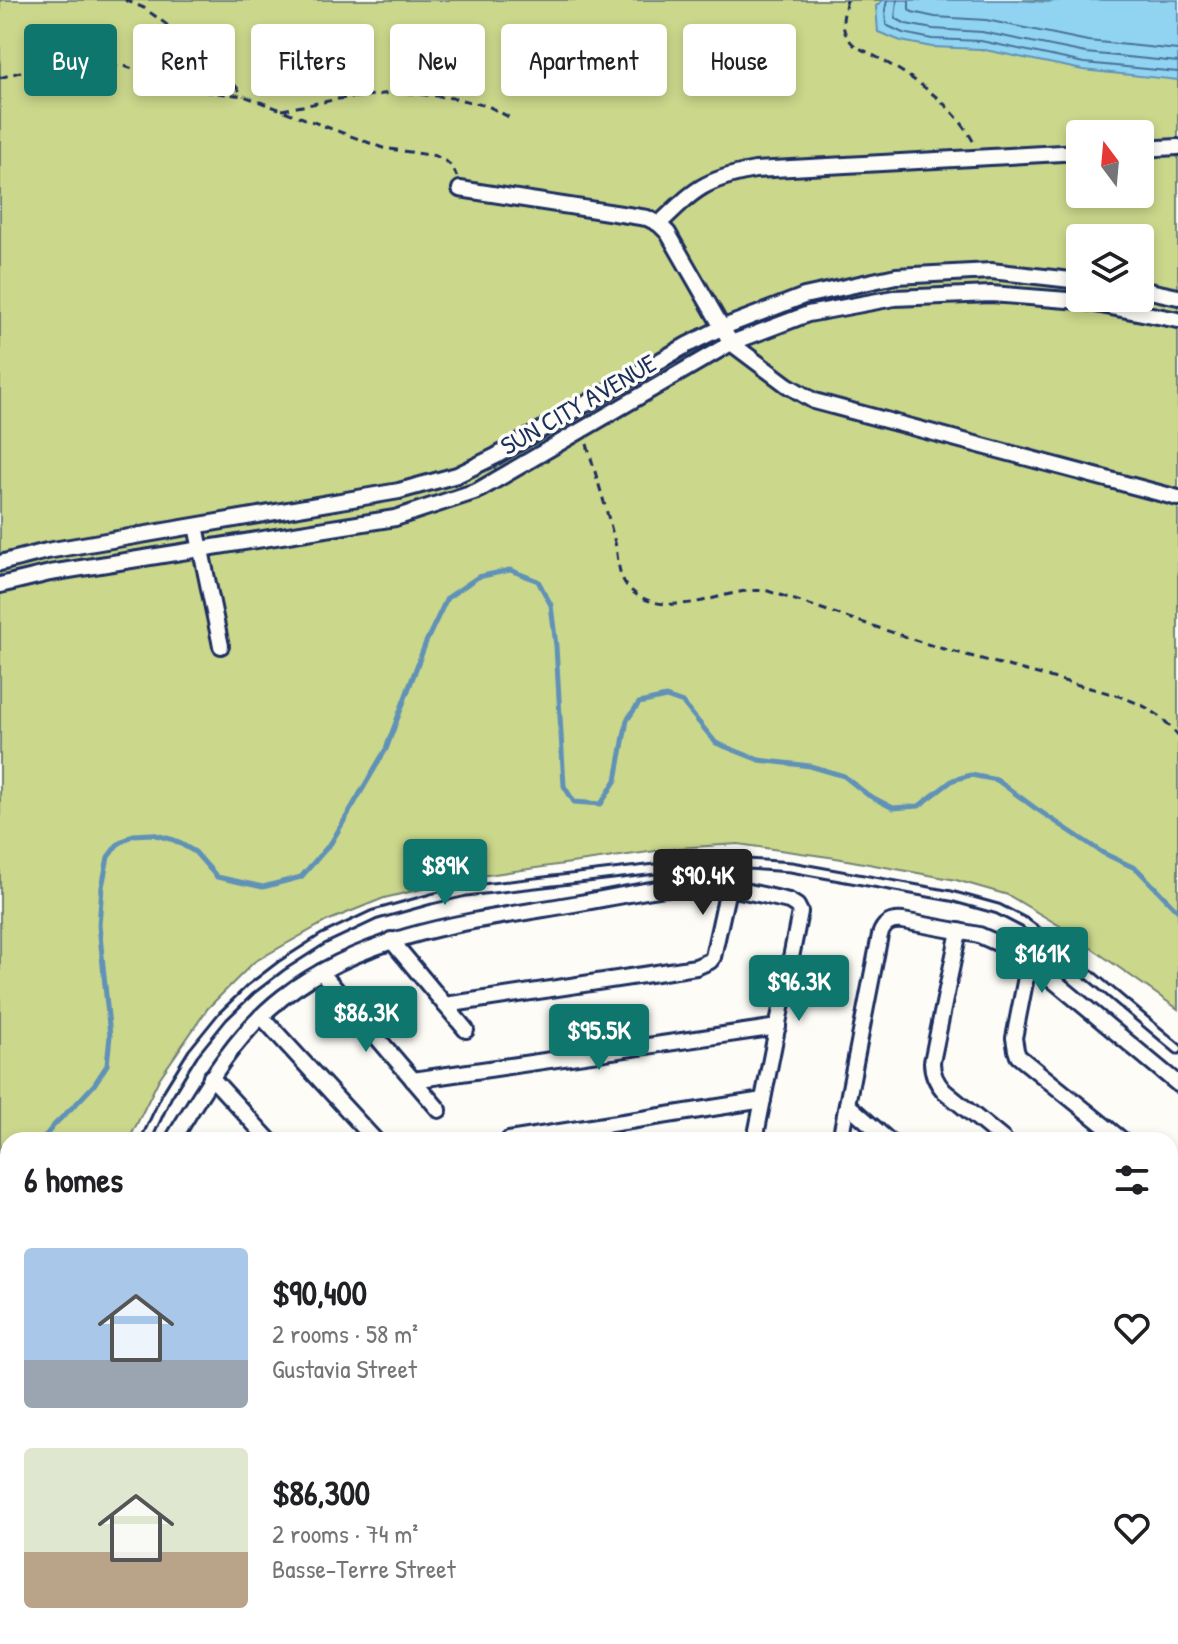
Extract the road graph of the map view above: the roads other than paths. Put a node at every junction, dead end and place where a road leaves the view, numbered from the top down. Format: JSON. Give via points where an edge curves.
{"nodes":[{"id":1,"x":1178,"y":147,"type":"edge"},
{"id":2,"x":1154,"y":148,"type":"edge"},
{"id":3,"x":1066,"y":153,"type":"edge"},
{"id":4,"x":460,"y":189,"type":"road end"},
{"id":5,"x":659,"y":224,"type":"junction"},
{"id":6,"x":1066,"y":279,"type":"edge"},
{"id":7,"x":1154,"y":292,"type":"edge"},
{"id":8,"x":1178,"y":297,"type":"edge"},
{"id":9,"x":1178,"y":320,"type":"edge"},
{"id":10,"x":721,"y":328,"type":"junction"},
{"id":11,"x":731,"y":343,"type":"junction"},
{"id":12,"x":1178,"y":498,"type":"edge"},
{"id":13,"x":196,"y":526,"type":"junction"},
{"id":14,"x":201,"y":549,"type":"junction"},
{"id":15,"x":0,"y":563,"type":"edge"},
{"id":16,"x":0,"y":585,"type":"edge"},
{"id":17,"x":221,"y":646,"type":"dead end"},
{"id":18,"x":728,"y":889,"type":"junction"},
{"id":19,"x":959,"y":931,"type":"junction"},
{"id":20,"x":391,"y":940,"type":"junction"},
{"id":21,"x":1029,"y":962,"type":"junction"},
{"id":22,"x":321,"y":972,"type":"junction"},
{"id":23,"x":445,"y":1005,"type":"junction"},
{"id":24,"x":261,"y":1016,"type":"junction"},
{"id":25,"x":778,"y":1027,"type":"junction"},
{"id":26,"x":466,"y":1030,"type":"dead end"},
{"id":27,"x":1178,"y":1049,"type":"edge"},
{"id":28,"x":211,"y":1077,"type":"junction"},
{"id":29,"x":413,"y":1080,"type":"junction"},
{"id":30,"x":1178,"y":1084,"type":"edge"},
{"id":31,"x":763,"y":1100,"type":"junction"},
{"id":32,"x":847,"y":1104,"type":"junction"},
{"id":33,"x":439,"y":1110,"type":"dead end"},
{"id":34,"x":150,"y":1132,"type":"edge"},
{"id":35,"x":178,"y":1132,"type":"edge"},
{"id":36,"x":262,"y":1132,"type":"edge"},
{"id":37,"x":362,"y":1132,"type":"edge"},
{"id":38,"x":560,"y":1132,"type":"edge"},
{"id":39,"x":757,"y":1132,"type":"edge"},
{"id":40,"x":842,"y":1132,"type":"edge"},
{"id":41,"x":879,"y":1132,"type":"edge"},
{"id":42,"x":994,"y":1132,"type":"edge"},
{"id":43,"x":1112,"y":1132,"type":"edge"}],
"edges":[{"from":1,"to":2,"type":"street"},
{"from":3,"to":5,"type":"street","via":[[755,170],[702,186]]},
{"from":4,"to":5,"type":"street"},
{"from":5,"to":10,"type":"street","via":[[677,246]]},
{"from":6,"to":10,"type":"street","name":"SUN CITY AVENUE","via":[[991,271],[896,276],[804,296]]},
{"from":7,"to":8,"type":"street"},
{"from":9,"to":11,"type":"street","name":"SUN CITY AVENUE","via":[[1066,300],[991,294],[894,298],[808,314]]},
{"from":10,"to":11,"type":"street"},
{"from":10,"to":13,"type":"street","name":"SUN CITY AVENUE","via":[[457,475],[399,491]]},
{"from":11,"to":12,"type":"street","via":[[814,401]]},
{"from":11,"to":14,"type":"street","name":"SUN CITY AVENUE","via":[[477,491],[395,518]]},
{"from":13,"to":14,"type":"street"},
{"from":13,"to":15,"type":"street","name":"SUN CITY AVENUE"},
{"from":14,"to":16,"type":"street","name":"SUN CITY AVENUE"},
{"from":14,"to":17,"type":"street"},
{"from":18,"to":20,"type":"street","via":[[675,887]]},
{"from":18,"to":23,"type":"street","via":[[713,957],[704,964]]},
{"from":18,"to":25,"type":"street","via":[[789,901],[799,909]]},
{"from":19,"to":21,"type":"street","via":[[995,941]]},
{"from":19,"to":32,"type":"street","via":[[903,921],[882,929]]},
{"from":19,"to":42,"type":"street","via":[[932,1071],[944,1091]]},
{"from":20,"to":22,"type":"street"},
{"from":20,"to":23,"type":"street"},
{"from":21,"to":30,"type":"street"},
{"from":21,"to":43,"type":"street","via":[[1014,1038],[1018,1056]]},
{"from":22,"to":24,"type":"street"},
{"from":22,"to":29,"type":"street"},
{"from":23,"to":26,"type":"street"},
{"from":24,"to":28,"type":"street"},
{"from":24,"to":37,"type":"street"},
{"from":25,"to":29,"type":"street"},
{"from":25,"to":31,"type":"street"},
{"from":27,"to":34,"type":"lane","via":[[1043,936],[998,909],[791,867],[673,867],[466,891],[374,915],[323,939],[251,989],[223,1016],[193,1053]]},
{"from":28,"to":35,"type":"street"},
{"from":28,"to":36,"type":"street"},
{"from":29,"to":33,"type":"street"},
{"from":31,"to":38,"type":"street"},
{"from":31,"to":39,"type":"street"},
{"from":32,"to":40,"type":"street"},
{"from":32,"to":41,"type":"street"}]}
